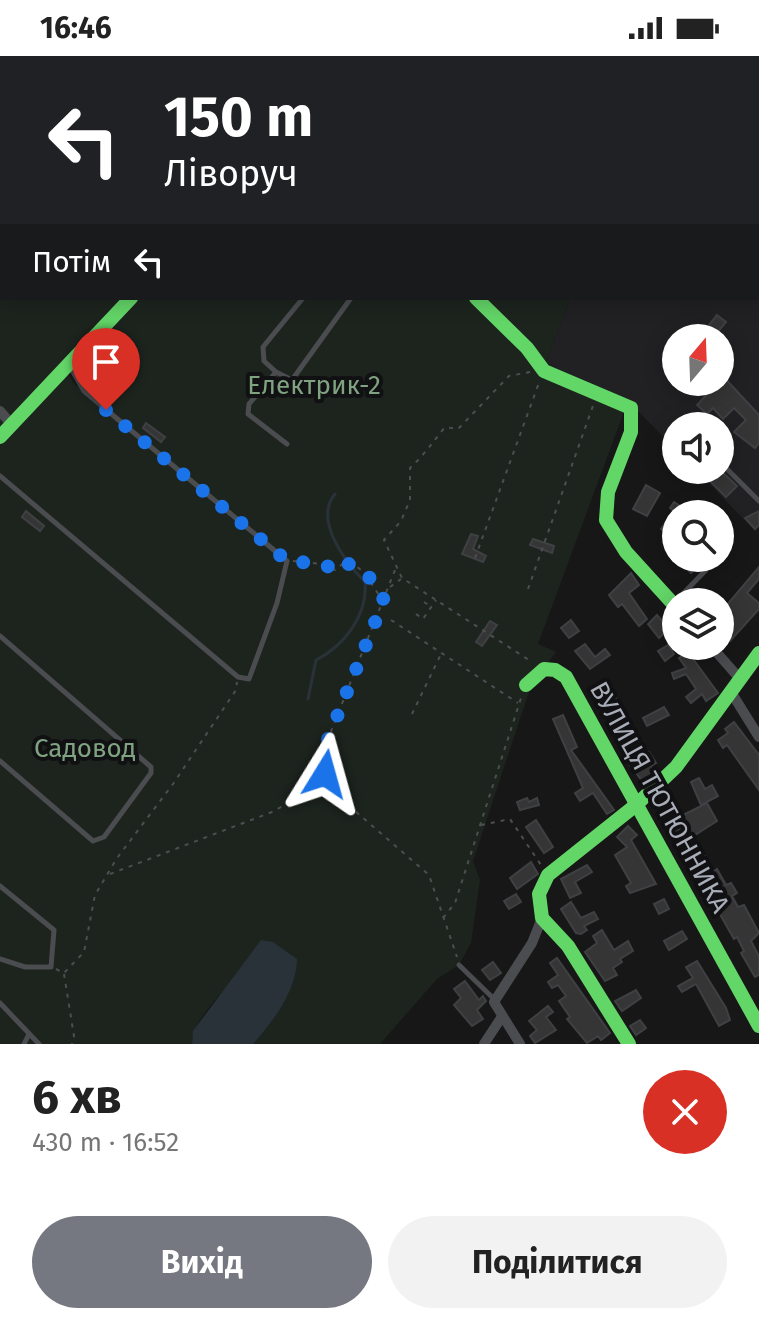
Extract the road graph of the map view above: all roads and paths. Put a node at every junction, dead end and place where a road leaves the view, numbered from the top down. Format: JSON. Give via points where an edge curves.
{"nodes":[{"id":1,"x":129,"y":300,"type":"edge"},
{"id":2,"x":301,"y":300,"type":"edge"},
{"id":3,"x":350,"y":300,"type":"edge"},
{"id":4,"x":478,"y":300,"type":"edge"},
{"id":5,"x":69,"y":365,"type":"junction"},
{"id":6,"x":541,"y":368,"type":"junction"},
{"id":7,"x":276,"y":372,"type":"junction"},
{"id":8,"x":597,"y":394,"type":"junction"},
{"id":9,"x":0,"y":411,"type":"edge"},
{"id":10,"x":12,"y":425,"type":"junction"},
{"id":11,"x":0,"y":437,"type":"edge"},
{"id":12,"x":287,"y":444,"type":"dead end"},
{"id":13,"x":0,"y":476,"type":"edge"},
{"id":14,"x":734,"y":476,"type":"edge"},
{"id":15,"x":759,"y":501,"type":"edge"},
{"id":16,"x":475,"y":558,"type":"dead end"},
{"id":17,"x":287,"y":561,"type":"junction"},
{"id":18,"x":395,"y":569,"type":"junction"},
{"id":19,"x":704,"y":572,"type":"edge"},
{"id":20,"x":402,"y":578,"type":"junction"},
{"id":21,"x":389,"y":588,"type":"junction"},
{"id":22,"x":690,"y":588,"type":"edge"},
{"id":23,"x":528,"y":589,"type":"dead end"},
{"id":24,"x":662,"y":590,"type":"edge"},
{"id":25,"x":436,"y":599,"type":"junction"},
{"id":26,"x":384,"y":600,"type":"junction"},
{"id":27,"x":424,"y":602,"type":"dead end"},
{"id":28,"x":431,"y":607,"type":"junction"},
{"id":29,"x":416,"y":614,"type":"dead end"},
{"id":30,"x":391,"y":620,"type":"dead end"},
{"id":31,"x":0,"y":636,"type":"edge"},
{"id":32,"x":441,"y":653,"type":"junction"},
{"id":33,"x":759,"y":653,"type":"edge"},
{"id":34,"x":723,"y":660,"type":"edge"},
{"id":35,"x":543,"y":669,"type":"junction"},
{"id":36,"x":238,"y":677,"type":"junction"},
{"id":37,"x":740,"y":679,"type":"junction"},
{"id":38,"x":526,"y":685,"type":"joint"},
{"id":39,"x":731,"y":692,"type":"junction"},
{"id":40,"x":519,"y":704,"type":"junction"},
{"id":41,"x":412,"y":714,"type":"dead end"},
{"id":42,"x":759,"y":737,"type":"edge"},
{"id":43,"x":0,"y":761,"type":"edge"},
{"id":44,"x":332,"y":791,"type":"junction"},
{"id":45,"x":636,"y":805,"type":"junction"},
{"id":46,"x":480,"y":825,"type":"junction"},
{"id":47,"x":110,"y":874,"type":"junction"},
{"id":48,"x":548,"y":875,"type":"junction"},
{"id":49,"x":0,"y":886,"type":"edge"},
{"id":50,"x":542,"y":918,"type":"junction"},
{"id":51,"x":443,"y":919,"type":"junction"},
{"id":52,"x":0,"y":959,"type":"edge"},
{"id":53,"x":459,"y":965,"type":"joint"},
{"id":54,"x":51,"y":967,"type":"junction"},
{"id":55,"x":64,"y":973,"type":"junction"},
{"id":56,"x":495,"y":999,"type":"junction"},
{"id":57,"x":0,"y":1003,"type":"edge"},
{"id":58,"x":501,"y":1018,"type":"junction"},
{"id":59,"x":759,"y":1026,"type":"edge"},
{"id":60,"x":29,"y":1034,"type":"junction"},
{"id":61,"x":24,"y":1044,"type":"edge"},
{"id":62,"x":39,"y":1044,"type":"edge"},
{"id":63,"x":72,"y":1044,"type":"edge"},
{"id":64,"x":484,"y":1044,"type":"edge"},
{"id":65,"x":520,"y":1044,"type":"edge"},
{"id":66,"x":629,"y":1044,"type":"edge"}],
"edges":[{"from":1,"to":5,"type":"street"},
{"from":2,"to":7,"type":"lane","via":[[263,347],[264,361]]},
{"from":3,"to":7,"type":"lane","via":[[292,380]]},
{"from":4,"to":6,"type":"street"},
{"from":5,"to":10,"type":"street"},
{"from":5,"to":17,"type":"lane","via":[[84,391]]},
{"from":6,"to":8,"type":"street"},
{"from":6,"to":16,"type":"path"},
{"from":6,"to":18,"type":"path","via":[[509,376],[467,422],[458,429],[445,427],[410,468],[410,500],[384,540]]},
{"from":7,"to":12,"type":"lane","via":[[246,410]]},
{"from":8,"to":23,"type":"path"},
{"from":8,"to":24,"type":"street","via":[[626,404],[634,417],[605,499],[605,517],[614,536]]},
{"from":9,"to":10,"type":"street"},
{"from":10,"to":11,"type":"street"},
{"from":13,"to":36,"type":"lane"},
{"from":14,"to":15,"type":"lane"},
{"from":17,"to":26,"type":"path","via":[[335,570],[345,562],[355,564]]},
{"from":17,"to":36,"type":"lane","via":[[250,676]]},
{"from":18,"to":20,"type":"path"},
{"from":18,"to":21,"type":"path"},
{"from":19,"to":22,"type":"lane"},
{"from":20,"to":21,"type":"path"},
{"from":20,"to":25,"type":"path"},
{"from":21,"to":26,"type":"path"},
{"from":25,"to":28,"type":"path"},
{"from":25,"to":35,"type":"path"},
{"from":26,"to":44,"type":"path","via":[[322,754]]},
{"from":27,"to":28,"type":"path"},
{"from":28,"to":29,"type":"path","via":[[423,619]]},
{"from":30,"to":32,"type":"path"},
{"from":31,"to":43,"type":"lane","via":[[151,767],[151,773],[104,837],[93,841]]},
{"from":32,"to":40,"type":"path"},
{"from":32,"to":41,"type":"path"},
{"from":33,"to":37,"type":"street"},
{"from":34,"to":37,"type":"street"},
{"from":35,"to":38,"type":"street"},
{"from":35,"to":45,"type":"street","name":"ВУЛИЦЯ ТЮТЮННИКА","via":[[555,668],[566,677]]},
{"from":36,"to":47,"type":"path","via":[[236,690]]},
{"from":37,"to":39,"type":"street"},
{"from":38,"to":40,"type":"path"},
{"from":39,"to":42,"type":"street"},
{"from":39,"to":45,"type":"street","via":[[686,755]]},
{"from":40,"to":46,"type":"path"},
{"from":44,"to":47,"type":"path","via":[[302,795],[272,812]]},
{"from":44,"to":51,"type":"path","via":[[422,866],[434,885]]},
{"from":45,"to":48,"type":"street"},
{"from":45,"to":59,"type":"street","name":"ВУЛИЦЯ ТЮТЮННИКА"},
{"from":46,"to":48,"type":"path","via":[[510,819]]},
{"from":46,"to":51,"type":"path","via":[[455,903]]},
{"from":47,"to":55,"type":"path","via":[[95,895],[84,952]]},
{"from":48,"to":50,"type":"street","via":[[539,894]]},
{"from":49,"to":54,"type":"lane","via":[[54,930]]},
{"from":50,"to":56,"type":"street"},
{"from":50,"to":66,"type":"street","via":[[568,946]]},
{"from":51,"to":53,"type":"path"},
{"from":52,"to":54,"type":"lane","via":[[25,967]]},
{"from":53,"to":56,"type":"lane"},
{"from":54,"to":55,"type":"path"},
{"from":55,"to":63,"type":"path"},
{"from":56,"to":58,"type":"street"},
{"from":57,"to":60,"type":"lane"},
{"from":58,"to":64,"type":"street"},
{"from":58,"to":65,"type":"street"},
{"from":60,"to":61,"type":"lane"},
{"from":60,"to":62,"type":"lane"}]}
